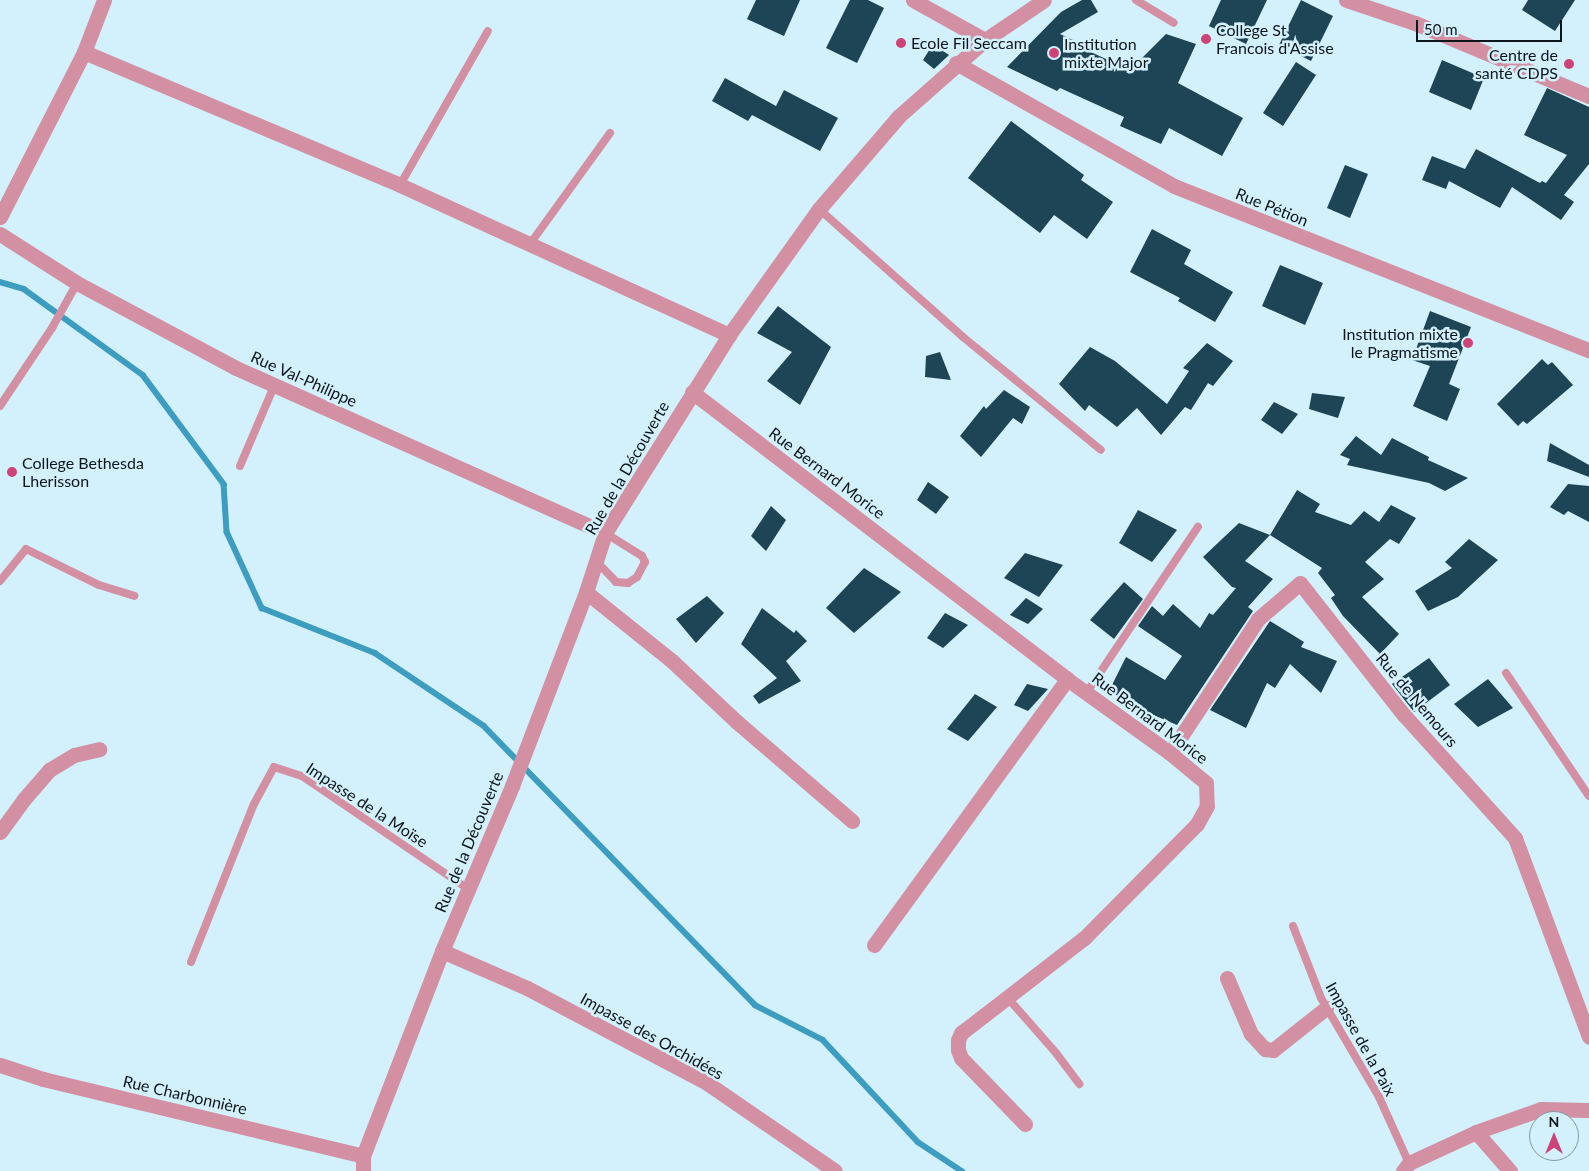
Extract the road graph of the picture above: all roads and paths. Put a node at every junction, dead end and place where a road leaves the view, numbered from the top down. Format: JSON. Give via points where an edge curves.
{"nodes":[{"id":1,"x":104,"y":0,"type":"edge"},
{"id":2,"x":913,"y":0,"type":"edge"},
{"id":3,"x":1044,"y":0,"type":"edge"},
{"id":4,"x":1136,"y":0,"type":"edge"},
{"id":5,"x":1346,"y":0,"type":"edge"},
{"id":6,"x":1174,"y":23,"type":"dead end"},
{"id":7,"x":488,"y":31,"type":"dead end"},
{"id":8,"x":985,"y":40,"type":"junction"},
{"id":9,"x":84,"y":52,"type":"junction"},
{"id":10,"x":956,"y":63,"type":"junction"},
{"id":11,"x":1589,"y":96,"type":"edge"},
{"id":12,"x":610,"y":133,"type":"dead end"},
{"id":13,"x":400,"y":185,"type":"junction"},
{"id":14,"x":819,"y":209,"type":"junction"},
{"id":15,"x":0,"y":217,"type":"edge"},
{"id":16,"x":0,"y":234,"type":"edge"},
{"id":17,"x":530,"y":244,"type":"junction"},
{"id":18,"x":77,"y":283,"type":"junction"},
{"id":19,"x":729,"y":335,"type":"junction"},
{"id":20,"x":1589,"y":350,"type":"edge"},
{"id":21,"x":276,"y":384,"type":"junction"},
{"id":22,"x":692,"y":392,"type":"junction"},
{"id":23,"x":0,"y":406,"type":"edge"},
{"id":24,"x":1101,"y":450,"type":"dead end"},
{"id":25,"x":240,"y":466,"type":"dead end"},
{"id":26,"x":1198,"y":527,"type":"dead end"},
{"id":27,"x":605,"y":533,"type":"junction"},
{"id":28,"x":596,"y":561,"type":"junction"},
{"id":29,"x":0,"y":581,"type":"edge"},
{"id":30,"x":586,"y":592,"type":"junction"},
{"id":31,"x":134,"y":596,"type":"dead end"},
{"id":32,"x":1506,"y":673,"type":"dead end"},
{"id":33,"x":1067,"y":679,"type":"junction"},
{"id":34,"x":1087,"y":692,"type":"junction"},
{"id":35,"x":99,"y":750,"type":"dead end"},
{"id":36,"x":1170,"y":753,"type":"junction"},
{"id":37,"x":1589,"y":796,"type":"edge"},
{"id":38,"x":852,"y":821,"type":"dead end"},
{"id":39,"x":0,"y":832,"type":"edge"},
{"id":40,"x":468,"y":889,"type":"junction"},
{"id":41,"x":1293,"y":926,"type":"dead end"},
{"id":42,"x":874,"y":945,"type":"dead end"},
{"id":43,"x":442,"y":951,"type":"junction"},
{"id":44,"x":192,"y":962,"type":"dead end"},
{"id":45,"x":1227,"y":978,"type":"dead end"},
{"id":46,"x":1007,"y":996,"type":"junction"},
{"id":47,"x":1326,"y":1008,"type":"junction"},
{"id":48,"x":1589,"y":1037,"type":"edge"},
{"id":49,"x":0,"y":1065,"type":"edge"},
{"id":50,"x":1079,"y":1084,"type":"dead end"},
{"id":51,"x":1589,"y":1110,"type":"edge"},
{"id":52,"x":1025,"y":1124,"type":"dead end"},
{"id":53,"x":1476,"y":1132,"type":"junction"},
{"id":54,"x":363,"y":1156,"type":"junction"},
{"id":55,"x":1406,"y":1167,"type":"edge"},
{"id":56,"x":363,"y":1171,"type":"edge"},
{"id":57,"x":835,"y":1171,"type":"edge"},
{"id":58,"x":1510,"y":1171,"type":"edge"}],
"edges":[{"from":1,"to":9,"type":"street"},
{"from":2,"to":8,"type":"street"},
{"from":3,"to":8,"type":"street","name":"Rue de la Découverte"},
{"from":4,"to":6,"type":"lane"},
{"from":5,"to":11,"type":"street","via":[[1415,23]]},
{"from":7,"to":13,"type":"lane"},
{"from":8,"to":10,"type":"street","name":"Rue de la Découverte"},
{"from":9,"to":13,"type":"street"},
{"from":9,"to":15,"type":"street"},
{"from":10,"to":14,"type":"street","name":"Rue de la Découverte","via":[[899,116]]},
{"from":10,"to":20,"type":"street","name":"Rue Pétion","via":[[1174,186]]},
{"from":12,"to":17,"type":"lane"},
{"from":13,"to":17,"type":"street"},
{"from":14,"to":19,"type":"street","name":"Rue de la Découverte"},
{"from":14,"to":24,"type":"lane","via":[[963,337]]},
{"from":16,"to":18,"type":"street","name":"Rue Val-Philippe"},
{"from":17,"to":19,"type":"street"},
{"from":18,"to":21,"type":"street","name":"Rue Val-Philippe","via":[[236,368]]},
{"from":18,"to":23,"type":"lane","via":[[52,328]]},
{"from":19,"to":22,"type":"street","name":"Rue de la Découverte"},
{"from":21,"to":25,"type":"lane"},
{"from":21,"to":27,"type":"street","name":"Rue Val-Philippe"},
{"from":22,"to":27,"type":"street","name":"Rue de la Découverte"},
{"from":22,"to":33,"type":"street","name":"Rue Bernard Morice"},
{"from":26,"to":34,"type":"lane"},
{"from":27,"to":28,"type":"street","name":"Rue de la Découverte"},
{"from":27,"to":28,"type":"lane","via":[[642,556],[646,562],[637,577],[622,583],[616,582]]},
{"from":28,"to":30,"type":"street","name":"Rue de la Découverte"},
{"from":29,"to":31,"type":"lane","via":[[26,549],[99,585]]},
{"from":30,"to":38,"type":"street","via":[[672,661]]},
{"from":30,"to":40,"type":"street","name":"Rue de la Découverte","via":[[512,786]]},
{"from":32,"to":37,"type":"lane"},
{"from":33,"to":34,"type":"street","name":"Rue Bernard Morice"},
{"from":33,"to":42,"type":"street"},
{"from":34,"to":36,"type":"street","name":"Rue Bernard Morice"},
{"from":35,"to":39,"type":"street","via":[[74,755],[49,770]]},
{"from":36,"to":46,"type":"street","name":"Rue Bernard Morice","via":[[1206,783],[1207,806],[1197,824],[1084,938]]},
{"from":36,"to":48,"type":"street","name":"Rue de Nemours","via":[[1258,619],[1300,583],[1404,714],[1515,838]]},
{"from":40,"to":43,"type":"street","name":"Rue de la Découverte"},
{"from":40,"to":44,"type":"lane","name":"Impasse de la Moïse","via":[[302,776],[274,767],[254,804]]},
{"from":41,"to":47,"type":"lane","name":"Impasse de la Paix"},
{"from":43,"to":54,"type":"street","name":"Rue de la Découverte"},
{"from":43,"to":57,"type":"street","name":"Impasse des Orchidées","via":[[528,988],[707,1083]]},
{"from":45,"to":47,"type":"street","via":[[1251,1034],[1265,1049],[1273,1050]]},
{"from":46,"to":50,"type":"lane"},
{"from":46,"to":52,"type":"street","name":"Rue Bernard Morice","via":[[961,1034],[958,1050],[961,1058]]},
{"from":47,"to":55,"type":"lane","name":"Impasse de la Paix","via":[[1379,1097]]},
{"from":49,"to":54,"type":"street","name":"Rue Charbonnière","via":[[43,1079]]},
{"from":51,"to":53,"type":"street","via":[[1541,1109]]},
{"from":53,"to":55,"type":"street"},
{"from":53,"to":58,"type":"street"},
{"from":54,"to":56,"type":"street","name":"Rue de la Découverte"}]}
